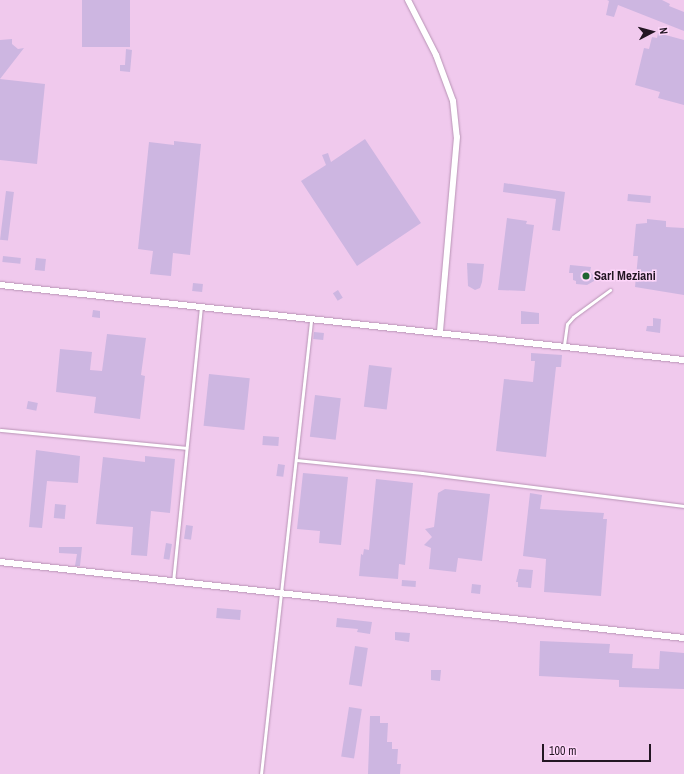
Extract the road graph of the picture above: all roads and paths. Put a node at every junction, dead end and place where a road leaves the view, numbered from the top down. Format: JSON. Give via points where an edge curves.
{"nodes":[{"id":1,"x":408,"y":0,"type":"edge"},
{"id":2,"x":0,"y":285,"type":"edge"},
{"id":3,"x":610,"y":290,"type":"dead end"},
{"id":4,"x":201,"y":307,"type":"junction"},
{"id":5,"x":311,"y":319,"type":"junction"},
{"id":6,"x":440,"y":332,"type":"junction"},
{"id":7,"x":564,"y":345,"type":"junction"},
{"id":8,"x":684,"y":360,"type":"edge"},
{"id":9,"x":0,"y":430,"type":"edge"},
{"id":10,"x":186,"y":448,"type":"junction"},
{"id":11,"x":296,"y":460,"type":"junction"},
{"id":12,"x":684,"y":506,"type":"edge"},
{"id":13,"x":0,"y":562,"type":"edge"},
{"id":14,"x":172,"y":582,"type":"junction"},
{"id":15,"x":281,"y":594,"type":"junction"},
{"id":16,"x":684,"y":638,"type":"edge"},
{"id":17,"x":261,"y":774,"type":"edge"}],
"edges":[{"from":1,"to":6,"type":"street","via":[[436,55],[450,94],[457,137]]},
{"from":2,"to":4,"type":"street"},
{"from":3,"to":7,"type":"lane","via":[[567,324]]},
{"from":4,"to":5,"type":"street"},
{"from":4,"to":10,"type":"lane"},
{"from":5,"to":6,"type":"street"},
{"from":5,"to":11,"type":"lane"},
{"from":6,"to":7,"type":"street"},
{"from":7,"to":8,"type":"street"},
{"from":9,"to":10,"type":"lane"},
{"from":10,"to":14,"type":"lane"},
{"from":11,"to":12,"type":"lane"},
{"from":11,"to":15,"type":"lane"},
{"from":13,"to":14,"type":"street"},
{"from":14,"to":15,"type":"street"},
{"from":15,"to":16,"type":"street"},
{"from":15,"to":17,"type":"lane"}]}
